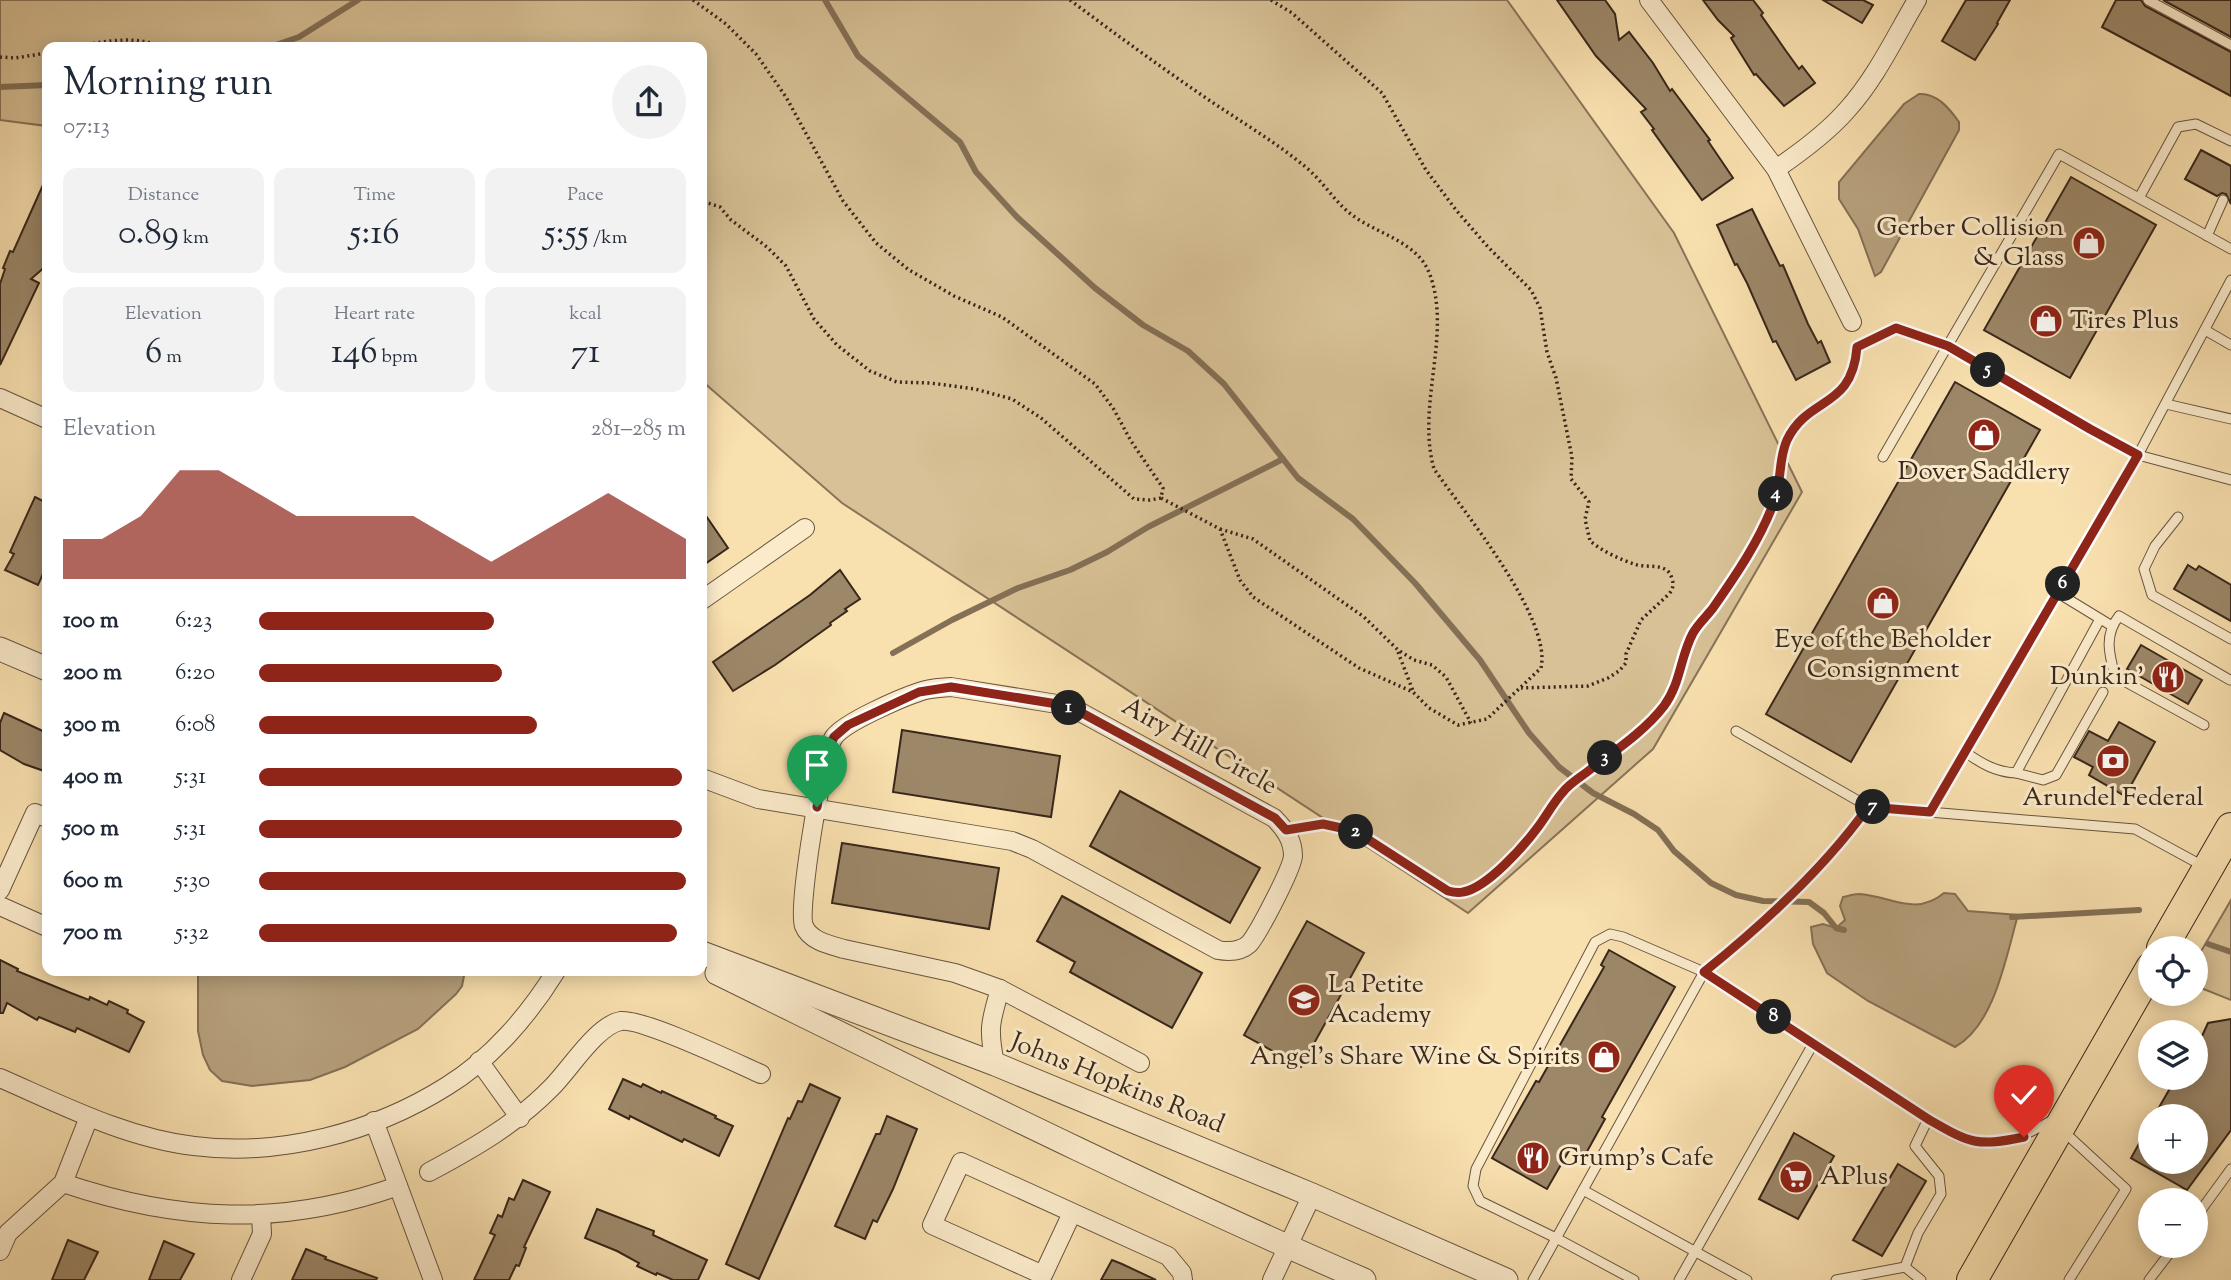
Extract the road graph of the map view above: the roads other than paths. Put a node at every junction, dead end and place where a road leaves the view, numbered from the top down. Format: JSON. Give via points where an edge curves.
{"nodes":[{"id":1,"x":1650,"y":0,"type":"edge"},
{"id":2,"x":1917,"y":0,"type":"edge"},
{"id":3,"x":2148,"y":0,"type":"edge"},
{"id":4,"x":2231,"y":45,"type":"edge"},
{"id":5,"x":2231,"y":141,"type":"edge"},
{"id":6,"x":1776,"y":169,"type":"junction"},
{"id":7,"x":2140,"y":198,"type":"junction"},
{"id":8,"x":2223,"y":200,"type":"dead end"},
{"id":9,"x":2207,"y":236,"type":"junction"},
{"id":10,"x":2231,"y":249,"type":"edge"},
{"id":11,"x":2231,"y":280,"type":"edge"},
{"id":12,"x":1852,"y":322,"type":"road end"},
{"id":13,"x":2205,"y":330,"type":"junction"},
{"id":14,"x":2231,"y":345,"type":"edge"},
{"id":15,"x":1948,"y":346,"type":"junction"},
{"id":16,"x":0,"y":398,"type":"edge"},
{"id":17,"x":2165,"y":404,"type":"junction"},
{"id":18,"x":42,"y":417,"type":"edge"},
{"id":19,"x":2231,"y":419,"type":"edge"},
{"id":20,"x":2138,"y":455,"type":"junction"},
{"id":21,"x":1884,"y":457,"type":"dead end"},
{"id":22,"x":2231,"y":480,"type":"edge"},
{"id":23,"x":2178,"y":517,"type":"dead end"},
{"id":24,"x":805,"y":528,"type":"dead end"},
{"id":25,"x":2058,"y":593,"type":"junction"},
{"id":26,"x":707,"y":597,"type":"edge"},
{"id":27,"x":2100,"y":619,"type":"junction"},
{"id":28,"x":2112,"y":626,"type":"junction"},
{"id":29,"x":2231,"y":639,"type":"edge"},
{"id":30,"x":0,"y":649,"type":"edge"},
{"id":31,"x":42,"y":667,"type":"edge"},
{"id":32,"x":2231,"y":680,"type":"edge"},
{"id":33,"x":2103,"y":692,"type":"dead end"},
{"id":34,"x":2204,"y":725,"type":"dead end"},
{"id":35,"x":1736,"y":731,"type":"dead end"},
{"id":36,"x":1965,"y":752,"type":"junction"},
{"id":37,"x":2016,"y":773,"type":"junction"},
{"id":38,"x":707,"y":780,"type":"edge"},
{"id":39,"x":817,"y":807,"type":"junction"},
{"id":40,"x":1868,"y":807,"type":"junction"},
{"id":41,"x":1930,"y":812,"type":"junction"},
{"id":42,"x":42,"y":816,"type":"edge"},
{"id":43,"x":2231,"y":828,"type":"edge"},
{"id":44,"x":2208,"y":869,"type":"junction"},
{"id":45,"x":0,"y":890,"type":"edge"},
{"id":46,"x":0,"y":906,"type":"edge"},
{"id":47,"x":42,"y":925,"type":"edge"},
{"id":48,"x":2169,"y":936,"type":"edge"},
{"id":49,"x":707,"y":955,"type":"edge"},
{"id":50,"x":707,"y":967,"type":"edge"},
{"id":51,"x":1704,"y":972,"type":"junction"},
{"id":52,"x":552,"y":976,"type":"edge"},
{"id":53,"x":1000,"y":989,"type":"junction"},
{"id":54,"x":2138,"y":991,"type":"edge"},
{"id":55,"x":1814,"y":1044,"type":"junction"},
{"id":56,"x":479,"y":1061,"type":"junction"},
{"id":57,"x":1140,"y":1063,"type":"dead end"},
{"id":58,"x":995,"y":1064,"type":"junction"},
{"id":59,"x":761,"y":1074,"type":"dead end"},
{"id":60,"x":0,"y":1078,"type":"edge"},
{"id":61,"x":89,"y":1117,"type":"junction"},
{"id":62,"x":520,"y":1118,"type":"junction"},
{"id":63,"x":2065,"y":1118,"type":"junction"},
{"id":64,"x":1928,"y":1119,"type":"junction"},
{"id":65,"x":374,"y":1121,"type":"junction"},
{"id":66,"x":2231,"y":1169,"type":"edge"},
{"id":67,"x":429,"y":1172,"type":"dead end"},
{"id":68,"x":63,"y":1183,"type":"junction"},
{"id":69,"x":398,"y":1186,"type":"junction"},
{"id":70,"x":1583,"y":1190,"type":"junction"},
{"id":71,"x":1312,"y":1195,"type":"junction"},
{"id":72,"x":2208,"y":1201,"type":"edge"},
{"id":73,"x":1072,"y":1213,"type":"junction"},
{"id":74,"x":261,"y":1215,"type":"junction"},
{"id":75,"x":4,"y":1231,"type":"edge"},
{"id":76,"x":1556,"y":1238,"type":"junction"},
{"id":77,"x":1289,"y":1247,"type":"junction"},
{"id":78,"x":0,"y":1251,"type":"edge"},
{"id":79,"x":1694,"y":1251,"type":"junction"},
{"id":80,"x":2166,"y":1258,"type":"edge"},
{"id":81,"x":1905,"y":1267,"type":"junction"},
{"id":82,"x":241,"y":1280,"type":"edge"},
{"id":83,"x":433,"y":1280,"type":"edge"},
{"id":84,"x":1183,"y":1280,"type":"edge"},
{"id":85,"x":1272,"y":1280,"type":"edge"},
{"id":86,"x":1364,"y":1280,"type":"edge"},
{"id":87,"x":1506,"y":1280,"type":"edge"},
{"id":88,"x":1533,"y":1280,"type":"edge"},
{"id":89,"x":1634,"y":1280,"type":"edge"},
{"id":90,"x":1679,"y":1280,"type":"edge"},
{"id":91,"x":1747,"y":1280,"type":"edge"},
{"id":92,"x":1836,"y":1280,"type":"edge"},
{"id":93,"x":1922,"y":1280,"type":"edge"},
{"id":94,"x":1972,"y":1280,"type":"edge"},
{"id":95,"x":2070,"y":1280,"type":"edge"},
{"id":96,"x":2150,"y":1280,"type":"edge"}],
"edges":[{"from":1,"to":6,"type":"street"},
{"from":2,"to":6,"type":"street","via":[[1868,84],[1847,110]]},
{"from":3,"to":4,"type":"lane"},
{"from":5,"to":7,"type":"lane","via":[[2196,124],[2178,127]]},
{"from":6,"to":12,"type":"street"},
{"from":7,"to":9,"type":"lane"},
{"from":7,"to":15,"type":"lane","via":[[2059,154]]},
{"from":8,"to":9,"type":"lane"},
{"from":9,"to":10,"type":"lane"},
{"from":11,"to":13,"type":"lane"},
{"from":13,"to":14,"type":"lane"},
{"from":13,"to":17,"type":"lane"},
{"from":15,"to":20,"type":"lane"},
{"from":15,"to":21,"type":"lane"},
{"from":16,"to":18,"type":"street"},
{"from":17,"to":19,"type":"lane"},
{"from":17,"to":20,"type":"lane"},
{"from":20,"to":22,"type":"lane"},
{"from":20,"to":25,"type":"lane"},
{"from":23,"to":29,"type":"lane","via":[[2144,569],[2152,595]]},
{"from":24,"to":26,"type":"street"},
{"from":25,"to":27,"type":"lane"},
{"from":25,"to":36,"type":"lane"},
{"from":27,"to":28,"type":"lane"},
{"from":27,"to":37,"type":"lane"},
{"from":28,"to":32,"type":"lane","via":[[2119,616]]},
{"from":28,"to":34,"type":"lane","via":[[2108,648],[2115,676]]},
{"from":30,"to":31,"type":"street"},
{"from":33,"to":37,"type":"lane","via":[[2056,775],[2043,780]]},
{"from":35,"to":40,"type":"lane"},
{"from":36,"to":37,"type":"lane","via":[[2001,773]]},
{"from":36,"to":41,"type":"lane"},
{"from":38,"to":39,"type":"street","name":"Airy Hill Circle","via":[[758,799]]},
{"from":39,"to":39,"type":"street","name":"Airy Hill Circle","via":[[1012,841],[1218,950],[1230,952],[1250,943],[1293,858],[1286,830],[1275,818],[1082,713],[1057,704],[951,687],[919,692],[848,725],[834,737],[826,754]]},
{"from":39,"to":53,"type":"street","via":[[802,901],[804,926],[811,935],[834,946],[955,973]]},
{"from":40,"to":41,"type":"lane"},
{"from":40,"to":51,"type":"lane","via":[[1845,838],[1740,943]]},
{"from":41,"to":44,"type":"lane","via":[[2135,829]]},
{"from":42,"to":45,"type":"street","via":[[35,813]]},
{"from":43,"to":44,"type":"highway"},
{"from":44,"to":48,"type":"highway"},
{"from":46,"to":47,"type":"street"},
{"from":49,"to":58,"type":"street","name":"Johns Hopkins Road"},
{"from":50,"to":77,"type":"street"},
{"from":51,"to":55,"type":"lane"},
{"from":51,"to":70,"type":"lane"},
{"from":51,"to":76,"type":"lane","via":[[1623,937],[1611,934],[1595,942],[1476,1169],[1473,1186],[1480,1201]]},
{"from":52,"to":56,"type":"street","via":[[504,1038]]},
{"from":53,"to":57,"type":"street"},
{"from":53,"to":58,"type":"street","via":[[990,1023]]},
{"from":54,"to":63,"type":"highway"},
{"from":55,"to":64,"type":"lane"},
{"from":55,"to":79,"type":"lane"},
{"from":56,"to":62,"type":"street"},
{"from":56,"to":65,"type":"street","via":[[448,1085]]},
{"from":58,"to":71,"type":"street","name":"Johns Hopkins Road"},
{"from":59,"to":62,"type":"street","via":[[643,1024],[620,1021],[599,1031]]},
{"from":60,"to":61,"type":"street"},
{"from":61,"to":65,"type":"street","via":[[144,1136],[234,1148],[331,1137]]},
{"from":61,"to":68,"type":"street"},
{"from":62,"to":67,"type":"street"},
{"from":63,"to":64,"type":"lane","via":[[2024,1137],[1993,1143],[1966,1140]]},
{"from":63,"to":94,"type":"highway"},
{"from":63,"to":95,"type":"lane","via":[[2126,1189]]},
{"from":64,"to":81,"type":"lane","via":[[1915,1146],[1939,1176],[1941,1194]]},
{"from":65,"to":69,"type":"street"},
{"from":66,"to":72,"type":"lane"},
{"from":68,"to":74,"type":"street","via":[[151,1207]]},
{"from":68,"to":75,"type":"street"},
{"from":69,"to":74,"type":"street","via":[[362,1199]]},
{"from":69,"to":83,"type":"street"},
{"from":70,"to":76,"type":"lane"},
{"from":70,"to":79,"type":"lane"},
{"from":71,"to":77,"type":"street"},
{"from":71,"to":87,"type":"street","name":"Johns Hopkins Road"},
{"from":73,"to":73,"type":"street","via":[[961,1162],[932,1225],[1043,1275]]},
{"from":73,"to":84,"type":"street","via":[[1168,1256]]},
{"from":74,"to":82,"type":"street","via":[[262,1234]]},
{"from":75,"to":78,"type":"street"},
{"from":76,"to":88,"type":"lane"},
{"from":76,"to":89,"type":"lane"},
{"from":77,"to":85,"type":"street"},
{"from":77,"to":86,"type":"street"},
{"from":79,"to":90,"type":"lane"},
{"from":79,"to":91,"type":"lane"},
{"from":80,"to":96,"type":"lane"},
{"from":81,"to":92,"type":"lane"},
{"from":81,"to":93,"type":"lane"}]}
